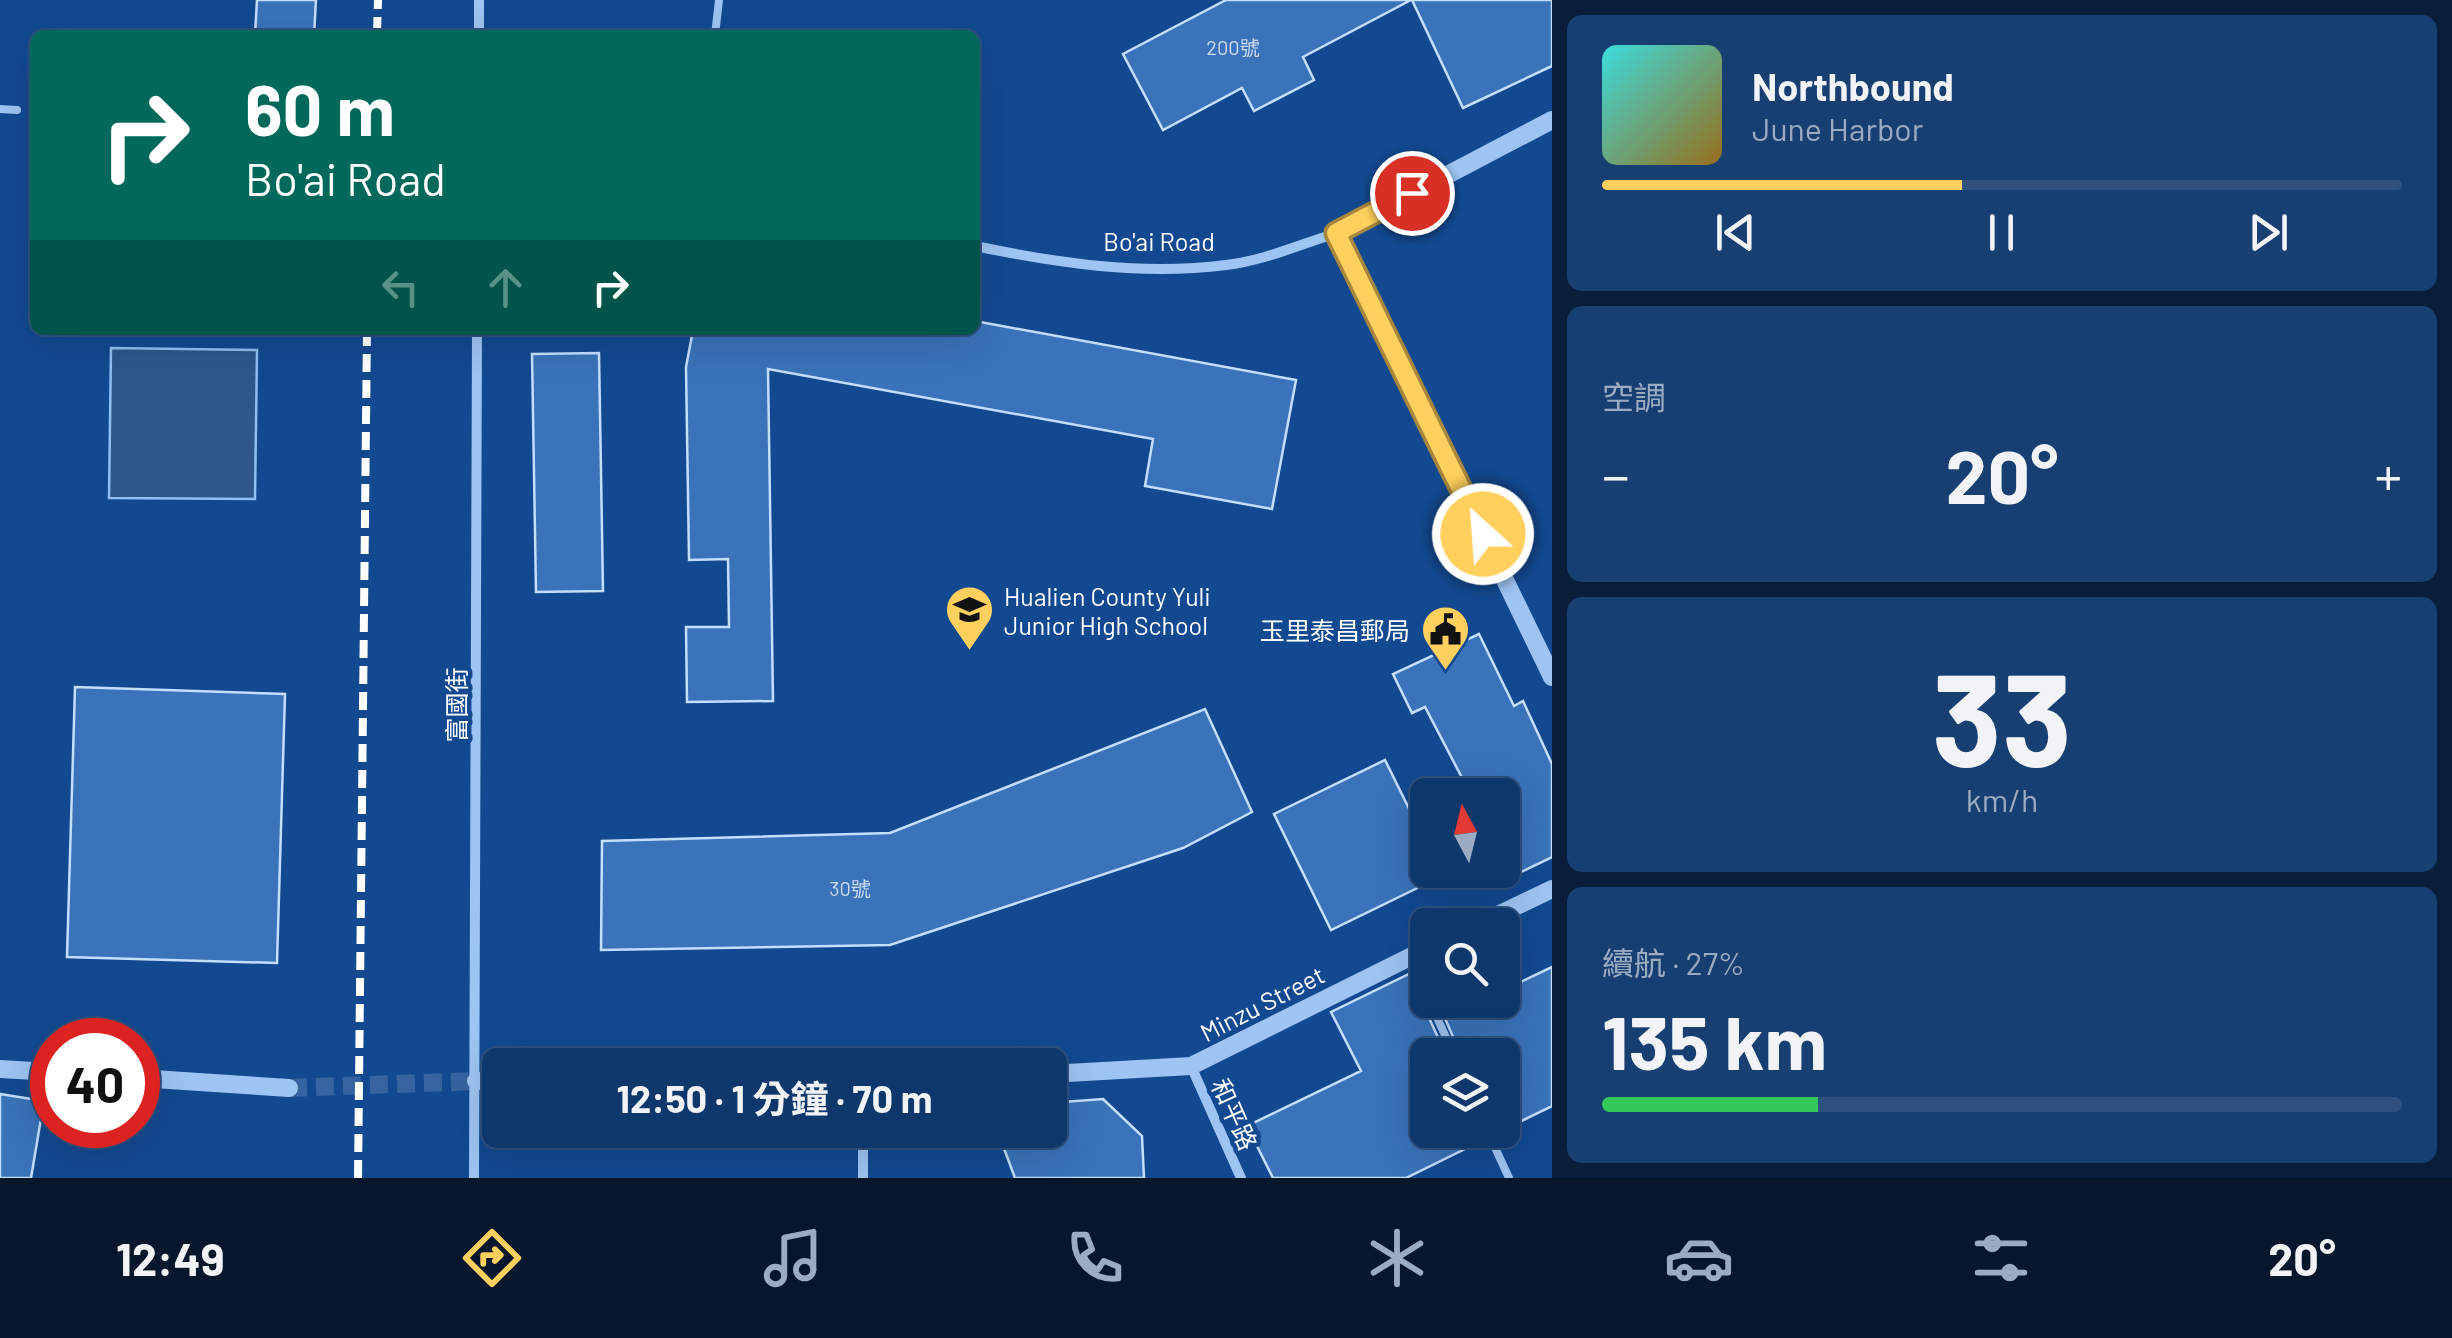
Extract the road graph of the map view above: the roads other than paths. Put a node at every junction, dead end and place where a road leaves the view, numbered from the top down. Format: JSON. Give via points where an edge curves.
{"nodes":[{"id":1,"x":479,"y":0,"type":"edge"},
{"id":2,"x":720,"y":0,"type":"edge"},
{"id":3,"x":479,"y":30,"type":"edge"},
{"id":4,"x":716,"y":30,"type":"edge"},
{"id":5,"x":0,"y":109,"type":"edge"},
{"id":6,"x":17,"y":110,"type":"dead end"},
{"id":7,"x":1552,"y":120,"type":"edge"},
{"id":8,"x":1336,"y":233,"type":"junction"},
{"id":9,"x":980,"y":247,"type":"edge"},
{"id":10,"x":477,"y":335,"type":"edge"},
{"id":11,"x":1552,"y":677,"type":"edge"},
{"id":12,"x":1552,"y":889,"type":"edge"},
{"id":13,"x":1512,"y":908,"type":"edge"},
{"id":14,"x":1410,"y":957,"type":"edge"},
{"id":15,"x":1192,"y":1066,"type":"junction"},
{"id":16,"x":0,"y":1069,"type":"edge"},
{"id":17,"x":30,"y":1071,"type":"edge"},
{"id":18,"x":1067,"y":1073,"type":"edge"},
{"id":19,"x":160,"y":1079,"type":"edge"},
{"id":20,"x":476,"y":1081,"type":"junction"},
{"id":21,"x":482,"y":1081,"type":"edge"},
{"id":22,"x":289,"y":1088,"type":"tunnel mouth"},
{"id":23,"x":863,"y":1148,"type":"edge"},
{"id":24,"x":1496,"y":1148,"type":"edge"},
{"id":25,"x":474,"y":1178,"type":"edge"},
{"id":26,"x":864,"y":1178,"type":"edge"},
{"id":27,"x":1241,"y":1178,"type":"edge"},
{"id":28,"x":1509,"y":1178,"type":"edge"}],
"edges":[{"from":1,"to":3,"type":"street"},
{"from":2,"to":4,"type":"lane"},
{"from":5,"to":6,"type":"lane"},
{"from":7,"to":8,"type":"street","name":"Bo'ai Road"},
{"from":8,"to":9,"type":"street","name":"Bo'ai Road","via":[[1228,265],[1119,268]]},
{"from":8,"to":11,"type":"street"},
{"from":10,"to":20,"type":"street","name":"富國街"},
{"from":12,"to":13,"type":"street"},
{"from":14,"to":15,"type":"street","name":"Minzu Street"},
{"from":15,"to":18,"type":"street","name":"Minzu Street"},
{"from":15,"to":27,"type":"street","name":"和平路"},
{"from":16,"to":17,"type":"street"},
{"from":19,"to":22,"type":"street"},
{"from":20,"to":21,"type":"street"},
{"from":20,"to":25,"type":"street","name":"富國街"},
{"from":23,"to":26,"type":"street"},
{"from":24,"to":28,"type":"lane"}]}
